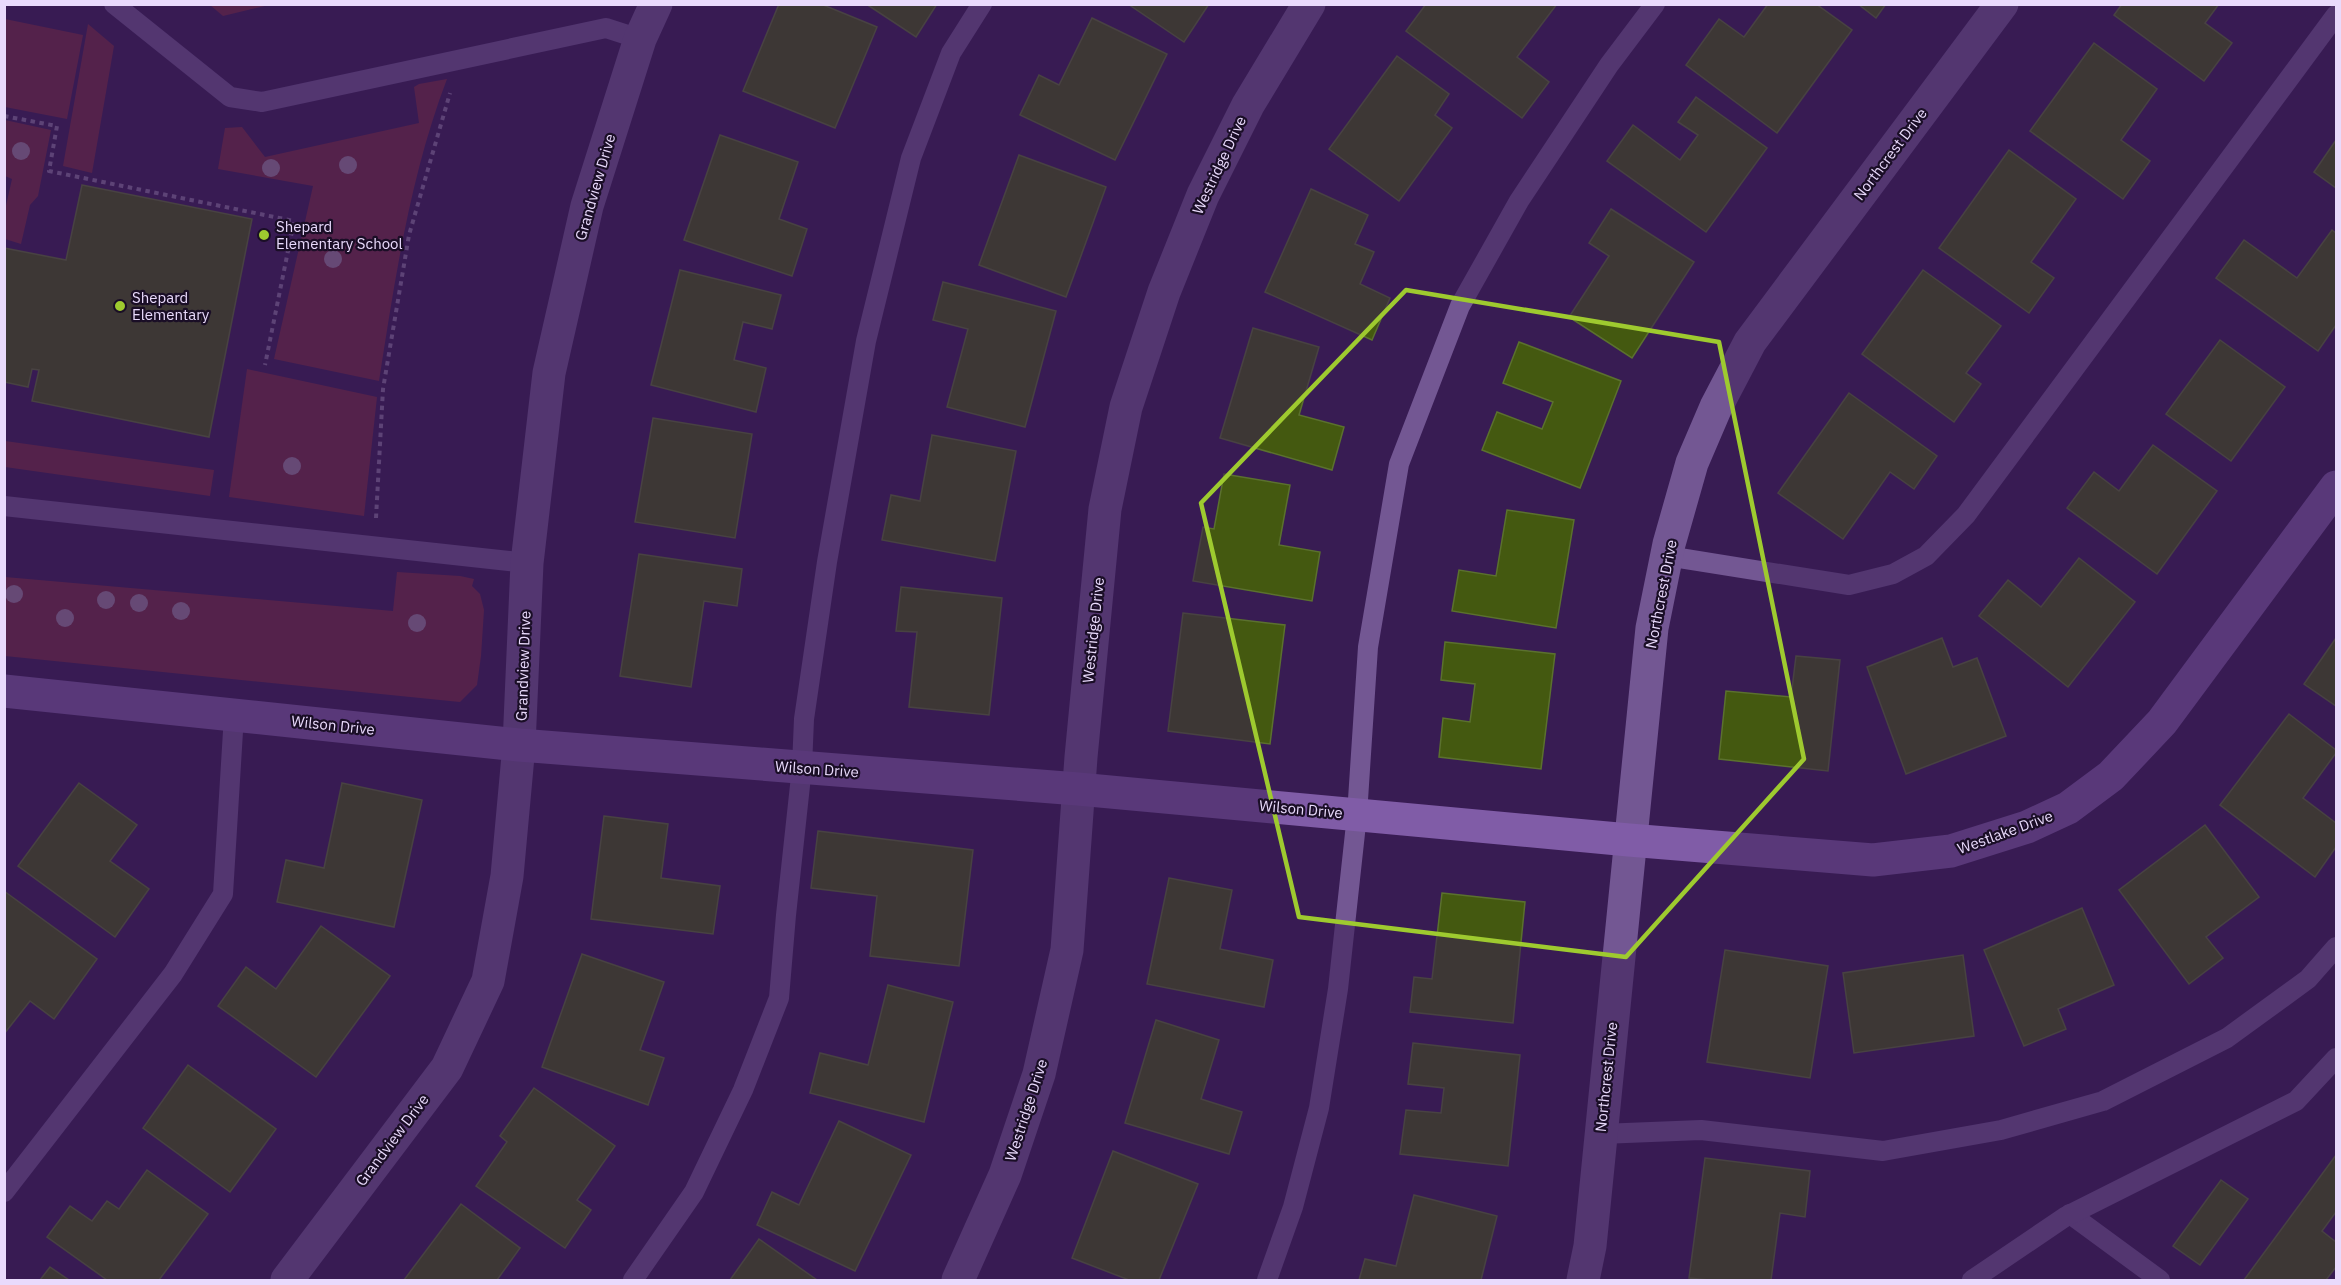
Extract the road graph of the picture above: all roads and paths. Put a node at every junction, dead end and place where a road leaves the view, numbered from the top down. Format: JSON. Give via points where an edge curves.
{"nodes":[{"id":1,"x":114,"y":4,"type":"edge"},
{"id":2,"x":656,"y":4,"type":"edge"},
{"id":3,"x":982,"y":4,"type":"edge"},
{"id":4,"x":1309,"y":4,"type":"edge"},
{"id":5,"x":1655,"y":4,"type":"edge"},
{"id":6,"x":2002,"y":4,"type":"edge"},
{"id":7,"x":2337,"y":15,"type":"edge"},
{"id":8,"x":640,"y":39,"type":"junction"},
{"id":9,"x":450,"y":91,"type":"dead end"},
{"id":10,"x":4,"y":116,"type":"edge"},
{"id":11,"x":265,"y":365,"type":"dead end"},
{"id":12,"x":2337,"y":487,"type":"edge"},
{"id":13,"x":4,"y":506,"type":"edge"},
{"id":14,"x":376,"y":520,"type":"dead end"},
{"id":15,"x":1667,"y":556,"type":"junction"},
{"id":16,"x":527,"y":563,"type":"junction"},
{"id":17,"x":4,"y":691,"type":"edge"},
{"id":18,"x":234,"y":715,"type":"junction"},
{"id":19,"x":519,"y":745,"type":"junction"},
{"id":20,"x":802,"y":767,"type":"junction"},
{"id":21,"x":1078,"y":789,"type":"junction"},
{"id":22,"x":1358,"y":815,"type":"junction"},
{"id":23,"x":1629,"y":840,"type":"junction"},
{"id":24,"x":2337,"y":947,"type":"edge"},
{"id":25,"x":2337,"y":1058,"type":"edge"},
{"id":26,"x":1601,"y":1134,"type":"junction"},
{"id":27,"x":4,"y":1192,"type":"edge"},
{"id":28,"x":2070,"y":1214,"type":"junction"},
{"id":29,"x":287,"y":1281,"type":"edge"},
{"id":30,"x":633,"y":1281,"type":"edge"},
{"id":31,"x":958,"y":1281,"type":"edge"},
{"id":32,"x":1267,"y":1281,"type":"edge"},
{"id":33,"x":1583,"y":1281,"type":"edge"},
{"id":34,"x":1972,"y":1281,"type":"edge"},
{"id":35,"x":2160,"y":1281,"type":"edge"}],
"edges":[{"from":1,"to":8,"type":"lane","via":[[230,97],[262,102],[606,28]]},
{"from":2,"to":8,"type":"street","name":"Grandview Drive"},
{"from":3,"to":20,"type":"lane","via":[[951,53],[911,158],[869,330],[827,562],[804,718]]},
{"from":4,"to":21,"type":"street","name":"Westridge Drive","via":[[1248,105],[1203,195],[1164,292],[1126,407],[1105,509]]},
{"from":5,"to":22,"type":"lane","via":[[1519,201],[1460,306],[1399,464],[1368,647]]},
{"from":6,"to":15,"type":"street","name":"Northcrest Drive","via":[[1750,342],[1692,463]]},
{"from":7,"to":15,"type":"lane","via":[[1966,515],[1926,556],[1893,574],[1849,585]]},
{"from":8,"to":16,"type":"street","name":"Grandview Drive","via":[[587,206],[552,362]]},
{"from":9,"to":14,"type":"path","via":[[407,246],[383,389]]},
{"from":10,"to":11,"type":"path","via":[[57,126],[49,171],[294,221]]},
{"from":12,"to":23,"type":"street","name":"Westlake Drive","via":[[2162,722],[2110,776],[2068,808],[2027,827],[1951,851],[1873,860]]},
{"from":13,"to":16,"type":"lane"},
{"from":15,"to":23,"type":"street","name":"Northcrest Drive","via":[[1652,628]]},
{"from":16,"to":19,"type":"street","name":"Grandview Drive"},
{"from":17,"to":18,"type":"street","name":"Wilson Drive"},
{"from":18,"to":19,"type":"street","name":"Wilson Drive"},
{"from":18,"to":27,"type":"lane","via":[[224,894],[173,974]]},
{"from":19,"to":20,"type":"street","name":"Wilson Drive"},
{"from":19,"to":29,"type":"street","name":"Grandview Drive","via":[[507,876],[488,981],[447,1068]]},
{"from":20,"to":21,"type":"street","name":"Wilson Drive"},
{"from":20,"to":30,"type":"lane","via":[[779,998],[743,1090],[694,1192]]},
{"from":21,"to":22,"type":"street","name":"Wilson Drive"},
{"from":21,"to":31,"type":"street","name":"Westridge Drive","via":[[1067,950],[1039,1074],[1005,1175]]},
{"from":22,"to":23,"type":"street","name":"Wilson Drive"},
{"from":22,"to":32,"type":"lane","via":[[1338,989],[1319,1108],[1293,1207]]},
{"from":23,"to":26,"type":"street","name":"Northcrest Drive"},
{"from":24,"to":26,"type":"lane","via":[[2308,979],[2227,1038],[2103,1101],[2001,1130],[1883,1151],[1701,1130]]},
{"from":25,"to":28,"type":"lane","via":[[2296,1101]]},
{"from":26,"to":33,"type":"street","name":"Northcrest Drive"},
{"from":28,"to":34,"type":"lane"},
{"from":28,"to":35,"type":"lane"}]}
